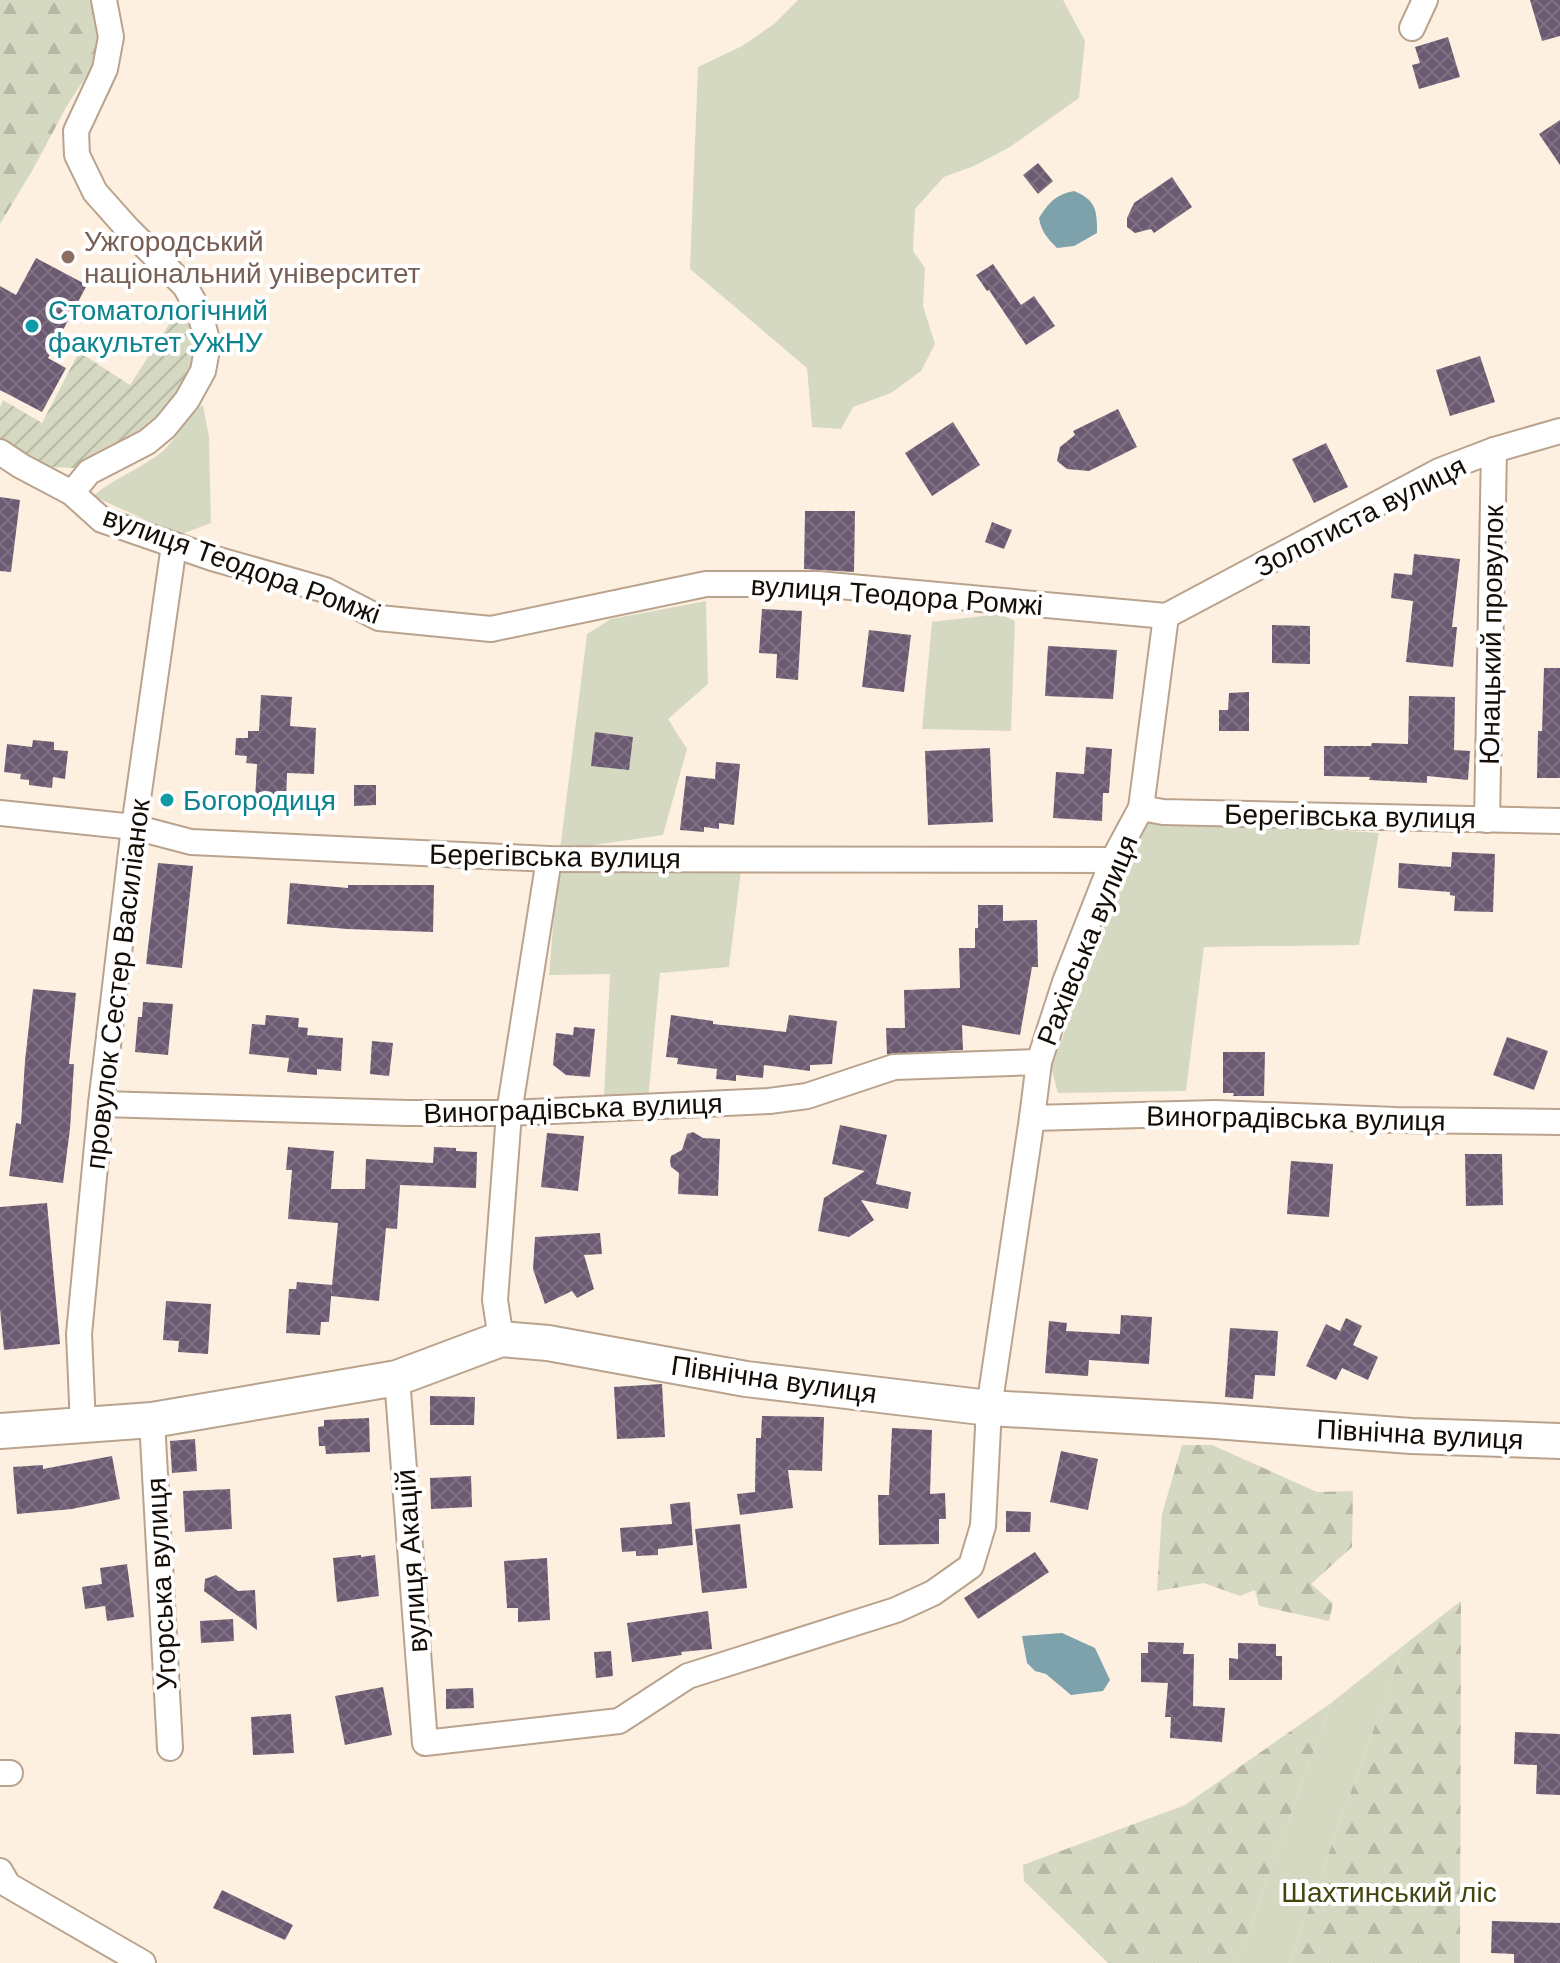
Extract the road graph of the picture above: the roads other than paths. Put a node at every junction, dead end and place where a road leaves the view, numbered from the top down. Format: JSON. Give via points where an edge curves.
{"nodes":[{"id":1,"x":104,"y":0,"type":"edge"},
{"id":2,"x":1425,"y":0,"type":"edge"},
{"id":3,"x":1412,"y":28,"type":"dead end"},
{"id":4,"x":1560,"y":431,"type":"edge"},
{"id":5,"x":1494,"y":450,"type":"junction"},
{"id":6,"x":0,"y":452,"type":"edge"},
{"id":7,"x":72,"y":493,"type":"junction"},
{"id":8,"x":174,"y":545,"type":"junction"},
{"id":9,"x":1166,"y":616,"type":"junction"},
{"id":10,"x":1141,"y":808,"type":"junction"},
{"id":11,"x":0,"y":813,"type":"edge"},
{"id":12,"x":1487,"y":820,"type":"junction"},
{"id":13,"x":1560,"y":821,"type":"edge"},
{"id":14,"x":134,"y":827,"type":"junction"},
{"id":15,"x":549,"y":859,"type":"junction"},
{"id":16,"x":1113,"y":860,"type":"junction"},
{"id":17,"x":1039,"y":1062,"type":"junction"},
{"id":18,"x":101,"y":1104,"type":"junction"},
{"id":19,"x":509,"y":1113,"type":"junction"},
{"id":20,"x":1032,"y":1118,"type":"junction"},
{"id":21,"x":1560,"y":1122,"type":"edge"},
{"id":22,"x":501,"y":1339,"type":"junction"},
{"id":23,"x":397,"y":1378,"type":"junction"},
{"id":24,"x":989,"y":1408,"type":"junction"},
{"id":25,"x":152,"y":1420,"type":"junction"},
{"id":26,"x":83,"y":1425,"type":"junction"},
{"id":27,"x":0,"y":1431,"type":"edge"},
{"id":28,"x":1560,"y":1441,"type":"edge"},
{"id":29,"x":425,"y":1743,"type":"joint"},
{"id":30,"x":170,"y":1748,"type":"dead end"},
{"id":31,"x":0,"y":1871,"type":"edge"},
{"id":32,"x":143,"y":1963,"type":"edge"}],
"edges":[{"from":1,"to":7,"type":"street","via":[[111,37],[105,69],[76,131],[77,155],[95,192],[185,286],[208,344],[203,371],[165,427],[89,472]]},
{"from":2,"to":3,"type":"street"},
{"from":4,"to":5,"type":"street","name":"Золотиста вулиця"},
{"from":5,"to":9,"type":"street","name":"Золотиста вулиця","via":[[1439,471]]},
{"from":5,"to":12,"type":"street","name":"Юнацький провулок"},
{"from":6,"to":7,"type":"street","name":"вулиця Теодора Ромжі"},
{"from":7,"to":8,"type":"street","name":"вулиця Теодора Ромжі","via":[[102,520]]},
{"from":8,"to":9,"type":"street","name":"вулиця Теодора Ромжі","via":[[325,590],[379,618],[491,629],[706,584],[818,584]]},
{"from":8,"to":14,"type":"street","name":"провулок Сестер Василіанок"},
{"from":9,"to":10,"type":"street","name":"Рахівська вулиця"},
{"from":10,"to":12,"type":"street","name":"Берегівська вулиця"},
{"from":10,"to":16,"type":"street","name":"Рахівська вулиця"},
{"from":11,"to":14,"type":"street","name":"Берегівська вулиця"},
{"from":12,"to":13,"type":"street","name":"Берегівська вулиця"},
{"from":14,"to":15,"type":"street","name":"Берегівська вулиця","via":[[191,842]]},
{"from":14,"to":18,"type":"street","name":"провулок Сестер Василіанок"},
{"from":15,"to":16,"type":"street","name":"Берегівська вулиця"},
{"from":15,"to":19,"type":"street"},
{"from":16,"to":17,"type":"street","name":"Рахівська вулиця"},
{"from":17,"to":19,"type":"street","name":"Виноградівська вулиця","via":[[894,1067],[807,1096],[769,1101]]},
{"from":17,"to":20,"type":"street","name":"Рахівська вулиця"},
{"from":18,"to":19,"type":"street","name":"Виноградівська вулиця"},
{"from":18,"to":26,"type":"street","name":"провулок Сестер Василіанок","via":[[79,1334]]},
{"from":19,"to":22,"type":"street","via":[[495,1300]]},
{"from":20,"to":21,"type":"street","name":"Виноградівська вулиця","via":[[1215,1113]]},
{"from":20,"to":24,"type":"street","name":"Рахівська вулиця"},
{"from":22,"to":23,"type":"street","name":"Північна вулиця"},
{"from":22,"to":24,"type":"street","name":"Північна вулиця","via":[[746,1379]]},
{"from":23,"to":25,"type":"street","name":"Північна вулиця"},
{"from":23,"to":29,"type":"street","name":"вулиця Акацій"},
{"from":24,"to":28,"type":"street","name":"Північна вулиця"},
{"from":24,"to":29,"type":"street","name":"Рахівська вулиця","via":[[983,1526],[971,1566],[933,1593],[896,1610],[688,1676],[619,1721]]},
{"from":25,"to":26,"type":"street","name":"Північна вулиця"},
{"from":25,"to":30,"type":"street","name":"Угорська вулиця"},
{"from":26,"to":27,"type":"street","name":"Північна вулиця"},
{"from":31,"to":32,"type":"street","via":[[8,1885]]}]}
